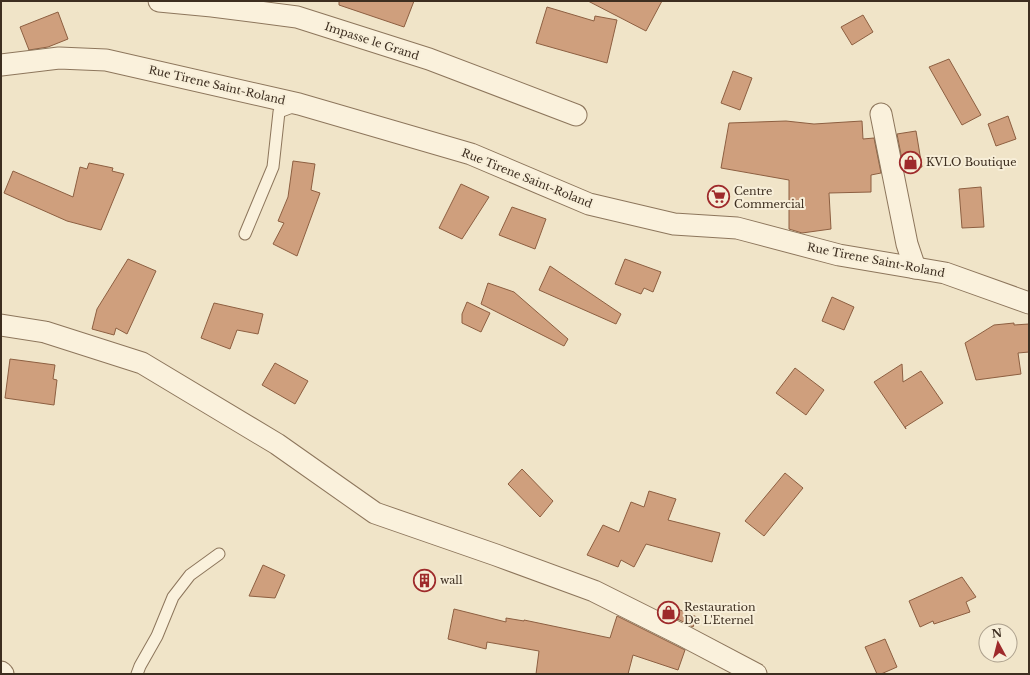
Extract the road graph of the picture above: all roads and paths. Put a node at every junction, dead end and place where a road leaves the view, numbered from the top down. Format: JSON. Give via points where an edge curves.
{"nodes":[{"id":1,"x":159,"y":1,"type":"edge"},
{"id":2,"x":249,"y":6,"type":"edge"},
{"id":3,"x":1,"y":65,"type":"edge"},
{"id":4,"x":298,"y":104,"type":"junction"},
{"id":5,"x":881,"y":114,"type":"dead end"},
{"id":6,"x":576,"y":115,"type":"dead end"},
{"id":7,"x":245,"y":234,"type":"dead end"},
{"id":8,"x":915,"y":268,"type":"junction"},
{"id":9,"x":1029,"y":303,"type":"edge"},
{"id":10,"x":1,"y":325,"type":"edge"},
{"id":11,"x":218,"y":554,"type":"dead end"},
{"id":12,"x":137,"y":674,"type":"edge"},
{"id":13,"x":756,"y":674,"type":"edge"}],
"edges":[{"from":1,"to":2,"type":"street","name":"Impasse le Grand","via":[[212,6]]},
{"from":2,"to":6,"type":"street","name":"Impasse le Grand","via":[[297,17],[429,59]]},
{"from":3,"to":4,"type":"street","name":"Rue Tirene Saint-Roland","via":[[59,58],[106,60]]},
{"from":4,"to":7,"type":"lane","via":[[279,112],[273,167]]},
{"from":4,"to":8,"type":"street","name":"Rue Tirene Saint-Roland","via":[[471,154],[589,204],[674,224],[737,228],[839,255]]},
{"from":5,"to":8,"type":"street"},
{"from":8,"to":9,"type":"street","name":"Rue Tirene Saint-Roland","via":[[945,273]]},
{"from":10,"to":13,"type":"street","via":[[45,332],[142,363],[277,444],[375,513],[594,591]]},
{"from":11,"to":12,"type":"lane","via":[[190,575],[173,597],[157,636]]}]}
